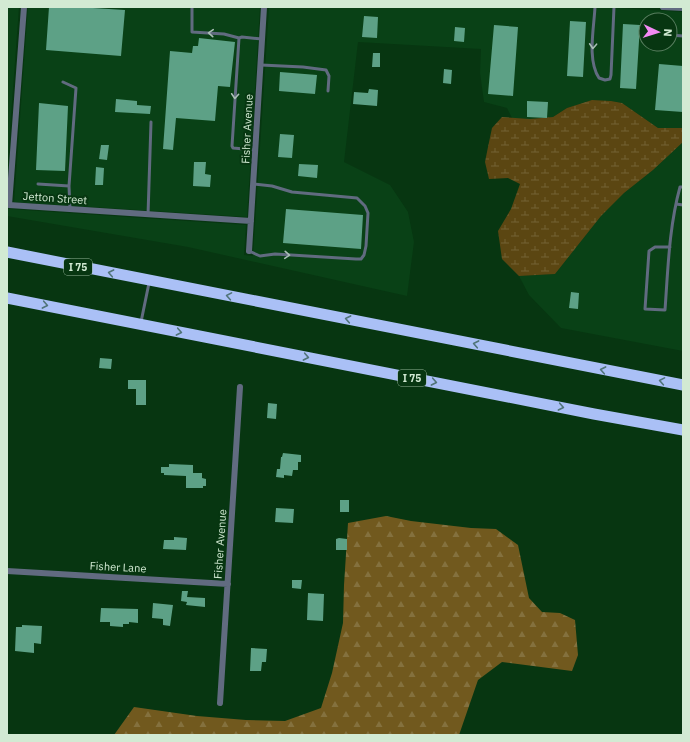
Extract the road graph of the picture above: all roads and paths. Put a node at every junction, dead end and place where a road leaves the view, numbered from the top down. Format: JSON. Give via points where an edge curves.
{"nodes":[{"id":1,"x":24,"y":7,"type":"edge"},
{"id":2,"x":192,"y":7,"type":"edge"},
{"id":3,"x":264,"y":7,"type":"edge"},
{"id":4,"x":595,"y":7,"type":"edge"},
{"id":5,"x":614,"y":7,"type":"edge"},
{"id":6,"x":663,"y":7,"type":"edge"},
{"id":7,"x":683,"y":8,"type":"edge"},
{"id":8,"x":239,"y":38,"type":"junction"},
{"id":9,"x":262,"y":38,"type":"junction"},
{"id":10,"x":261,"y":65,"type":"junction"},
{"id":11,"x":63,"y":82,"type":"dead end"},
{"id":12,"x":328,"y":91,"type":"dead end"},
{"id":13,"x":151,"y":122,"type":"dead end"},
{"id":14,"x":255,"y":150,"type":"junction"},
{"id":15,"x":38,"y":184,"type":"dead end"},
{"id":16,"x":253,"y":184,"type":"junction"},
{"id":17,"x":69,"y":186,"type":"junction"},
{"id":18,"x":683,"y":187,"type":"edge"},
{"id":19,"x":676,"y":204,"type":"junction"},
{"id":20,"x":683,"y":205,"type":"edge"},
{"id":21,"x":70,"y":209,"type":"junction"},
{"id":22,"x":148,"y":214,"type":"junction"},
{"id":23,"x":251,"y":221,"type":"junction"},
{"id":24,"x":670,"y":247,"type":"junction"},
{"id":25,"x":249,"y":251,"type":"joint"},
{"id":26,"x":7,"y":252,"type":"edge"},
{"id":27,"x":149,"y":281,"type":"junction"},
{"id":28,"x":7,"y":298,"type":"edge"},
{"id":29,"x":141,"y":324,"type":"junction"},
{"id":30,"x":683,"y":385,"type":"edge"},
{"id":31,"x":240,"y":387,"type":"dead end"},
{"id":32,"x":683,"y":430,"type":"edge"},
{"id":33,"x":7,"y":571,"type":"edge"},
{"id":34,"x":228,"y":584,"type":"junction"},
{"id":35,"x":220,"y":702,"type":"dead end"}],
"edges":[{"from":1,"to":21,"type":"street","name":"Jetton Street","via":[[9,205]]},
{"from":8,"to":2,"type":"lane","one_way":true,"via":[[224,34],[192,32]]},
{"from":3,"to":9,"type":"street","name":"Fisher Avenue"},
{"from":4,"to":5,"type":"lane","one_way":true,"via":[[593,65],[599,78],[605,80],[610,79],[611,75]]},
{"from":6,"to":7,"type":"street"},
{"from":8,"to":9,"type":"lane"},
{"from":8,"to":14,"type":"lane","one_way":true,"via":[[232,146]]},
{"from":9,"to":10,"type":"street","name":"Fisher Avenue"},
{"from":10,"to":12,"type":"lane","via":[[326,70],[329,76]]},
{"from":10,"to":14,"type":"street","name":"Fisher Avenue"},
{"from":11,"to":17,"type":"lane","via":[[76,88]]},
{"from":13,"to":22,"type":"lane"},
{"from":14,"to":16,"type":"street","name":"Fisher Avenue"},
{"from":15,"to":17,"type":"lane"},
{"from":16,"to":23,"type":"street","name":"Fisher Avenue"},
{"from":25,"to":16,"type":"lane","one_way":true,"via":[[260,256],[275,254],[361,259],[366,246],[368,213],[357,198],[292,192]]},
{"from":17,"to":21,"type":"lane"},
{"from":18,"to":19,"type":"lane","via":[[680,188]]},
{"from":19,"to":20,"type":"lane"},
{"from":19,"to":24,"type":"lane"},
{"from":21,"to":22,"type":"street","name":"Jetton Street"},
{"from":22,"to":23,"type":"street","name":"Jetton Street"},
{"from":23,"to":25,"type":"street","name":"Fisher Avenue"},
{"from":24,"to":24,"type":"lane","via":[[665,310],[645,309],[649,251],[655,247]]},
{"from":27,"to":26,"type":"highway","number":"I 75","one_way":true},
{"from":27,"to":29,"type":"lane"},
{"from":30,"to":27,"type":"highway","number":"I 75","one_way":true},
{"from":28,"to":29,"type":"highway","number":"I 75","one_way":true},
{"from":29,"to":32,"type":"highway","number":"I 75","one_way":true},
{"from":31,"to":34,"type":"street","name":"Fisher Avenue"},
{"from":33,"to":34,"type":"street","name":"Fisher Lane"},
{"from":34,"to":35,"type":"street","name":"Fisher Avenue"}]}
